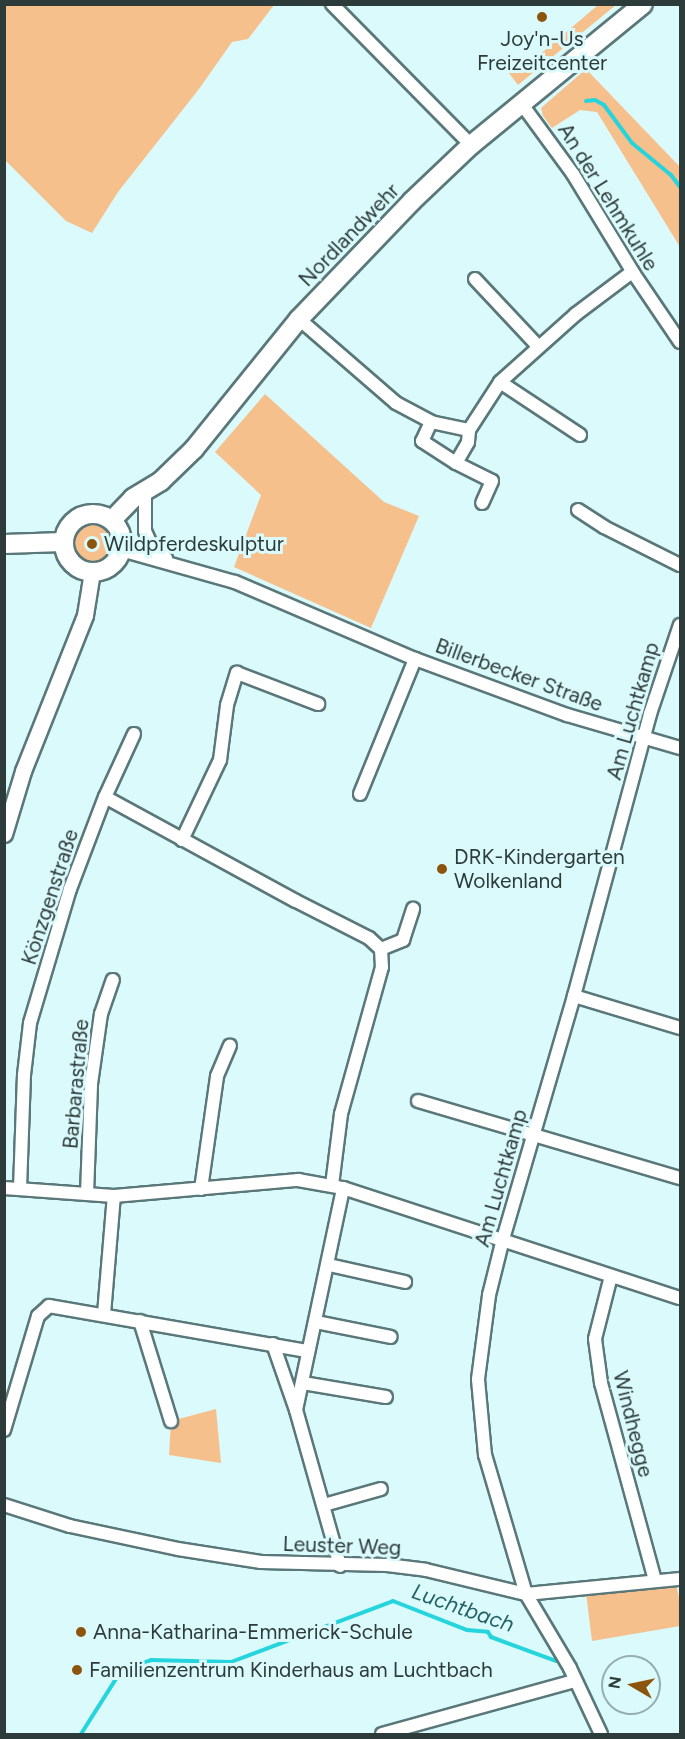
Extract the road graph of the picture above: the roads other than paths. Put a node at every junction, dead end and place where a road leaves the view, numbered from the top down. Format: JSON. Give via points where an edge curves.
{"nodes":[{"id":1,"x":332,"y":4,"type":"edge"},
{"id":2,"x":643,"y":4,"type":"edge"},
{"id":3,"x":521,"y":103,"type":"junction"},
{"id":4,"x":471,"y":145,"type":"junction"},
{"id":5,"x":632,"y":272,"type":"junction"},
{"id":6,"x":475,"y":279,"type":"dead end"},
{"id":7,"x":299,"y":319,"type":"junction"},
{"id":8,"x":681,"y":342,"type":"edge"},
{"id":9,"x":538,"y":346,"type":"junction"},
{"id":10,"x":500,"y":382,"type":"junction"},
{"id":11,"x":431,"y":422,"type":"junction"},
{"id":12,"x":470,"y":430,"type":"junction"},
{"id":13,"x":580,"y":435,"type":"dead end"},
{"id":14,"x":456,"y":463,"type":"junction"},
{"id":15,"x":145,"y":491,"type":"junction"},
{"id":16,"x":482,"y":503,"type":"dead end"},
{"id":17,"x":578,"y":510,"type":"dead end"},
{"id":18,"x":112,"y":520,"type":"junction"},
{"id":19,"x":63,"y":542,"type":"junction"},
{"id":20,"x":4,"y":544,"type":"edge"},
{"id":21,"x":121,"y":550,"type":"junction"},
{"id":22,"x":174,"y":563,"type":"junction"},
{"id":23,"x":681,"y":565,"type":"edge"},
{"id":24,"x":92,"y":572,"type":"junction"},
{"id":25,"x":681,"y":625,"type":"edge"},
{"id":26,"x":415,"y":658,"type":"junction"},
{"id":27,"x":318,"y":704,"type":"dead end"},
{"id":28,"x":134,"y":734,"type":"dead end"},
{"id":29,"x":645,"y":739,"type":"junction"},
{"id":30,"x":681,"y":748,"type":"edge"},
{"id":31,"x":360,"y":794,"type":"dead end"},
{"id":32,"x":105,"y":797,"type":"junction"},
{"id":33,"x":4,"y":834,"type":"edge"},
{"id":34,"x":182,"y":840,"type":"junction"},
{"id":35,"x":413,"y":909,"type":"dead end"},
{"id":36,"x":381,"y":949,"type":"junction"},
{"id":37,"x":113,"y":980,"type":"dead end"},
{"id":38,"x":574,"y":996,"type":"junction"},
{"id":39,"x":681,"y":1028,"type":"edge"},
{"id":40,"x":230,"y":1046,"type":"dead end"},
{"id":41,"x":418,"y":1101,"type":"dead end"},
{"id":42,"x":535,"y":1133,"type":"junction"},
{"id":43,"x":681,"y":1178,"type":"edge"},
{"id":44,"x":338,"y":1187,"type":"junction"},
{"id":45,"x":4,"y":1188,"type":"edge"},
{"id":46,"x":20,"y":1189,"type":"junction"},
{"id":47,"x":201,"y":1189,"type":"junction"},
{"id":48,"x":87,"y":1194,"type":"junction"},
{"id":49,"x":114,"y":1196,"type":"junction"},
{"id":50,"x":502,"y":1239,"type":"junction"},
{"id":51,"x":328,"y":1265,"type":"junction"},
{"id":52,"x":611,"y":1276,"type":"junction"},
{"id":53,"x":405,"y":1282,"type":"dead end"},
{"id":54,"x":681,"y":1298,"type":"edge"},
{"id":55,"x":104,"y":1314,"type":"junction"},
{"id":56,"x":140,"y":1321,"type":"junction"},
{"id":57,"x":316,"y":1322,"type":"junction"},
{"id":58,"x":391,"y":1337,"type":"dead end"},
{"id":59,"x":273,"y":1344,"type":"junction"},
{"id":60,"x":308,"y":1351,"type":"junction"},
{"id":61,"x":303,"y":1383,"type":"junction"},
{"id":62,"x":386,"y":1397,"type":"dead end"},
{"id":63,"x":296,"y":1410,"type":"junction"},
{"id":64,"x":171,"y":1421,"type":"dead end"},
{"id":65,"x":4,"y":1430,"type":"edge"},
{"id":66,"x":381,"y":1489,"type":"dead end"},
{"id":67,"x":4,"y":1505,"type":"edge"},
{"id":68,"x":324,"y":1505,"type":"junction"},
{"id":69,"x":340,"y":1566,"type":"junction"},
{"id":70,"x":681,"y":1579,"type":"edge"},
{"id":71,"x":655,"y":1581,"type":"junction"},
{"id":72,"x":526,"y":1594,"type":"junction"},
{"id":73,"x":575,"y":1681,"type":"junction"},
{"id":74,"x":421,"y":1729,"type":"edge"},
{"id":75,"x":382,"y":1734,"type":"edge"},
{"id":76,"x":602,"y":1734,"type":"edge"}],
"edges":[{"from":1,"to":4,"type":"street"},
{"from":2,"to":3,"type":"main road","name":"Nordlandwehr"},
{"from":3,"to":4,"type":"main road","name":"Nordlandwehr"},
{"from":3,"to":5,"type":"street","name":"An der Lehmkuhle","via":[[573,174]]},
{"from":4,"to":7,"type":"main road","name":"Nordlandwehr"},
{"from":5,"to":8,"type":"street","name":"An der Lehmkuhle"},
{"from":5,"to":9,"type":"street"},
{"from":6,"to":9,"type":"street"},
{"from":7,"to":11,"type":"street","via":[[396,403]]},
{"from":7,"to":15,"type":"main road","name":"Nordlandwehr","via":[[195,449]]},
{"from":9,"to":10,"type":"street"},
{"from":10,"to":12,"type":"street"},
{"from":10,"to":13,"type":"street"},
{"from":11,"to":12,"type":"street"},
{"from":11,"to":14,"type":"street","via":[[422,441]]},
{"from":12,"to":14,"type":"street"},
{"from":14,"to":16,"type":"street","via":[[492,482]]},
{"from":15,"to":18,"type":"main road","name":"Nordlandwehr"},
{"from":15,"to":22,"type":"street","name":"Billerbecker Straße","via":[[145,531],[153,549]]},
{"from":17,"to":23,"type":"street"},
{"from":18,"to":19,"type":"main road","via":[[104,515],[85,514],[69,525]]},
{"from":18,"to":21,"type":"main road","via":[[121,534]]},
{"from":19,"to":20,"type":"main road"},
{"from":19,"to":24,"type":"main road","via":[[69,560]]},
{"from":21,"to":22,"type":"street","name":"Billerbecker Straße"},
{"from":21,"to":24,"type":"main road","via":[[111,566]]},
{"from":22,"to":26,"type":"street","name":"Billerbecker Straße","via":[[265,594]]},
{"from":24,"to":33,"type":"street","via":[[85,615],[23,771]]},
{"from":25,"to":29,"type":"street","name":"Am Luchtkamp","via":[[671,645]]},
{"from":26,"to":29,"type":"street","name":"Billerbecker Straße","via":[[567,715]]},
{"from":26,"to":31,"type":"street","name":"Billerbecker Straße"},
{"from":27,"to":34,"type":"street","via":[[237,673],[227,705],[220,760]]},
{"from":28,"to":32,"type":"street","name":"Könzgenstraße"},
{"from":29,"to":30,"type":"street","name":"Billerbecker Straße"},
{"from":29,"to":38,"type":"street","name":"Am Luchtkamp"},
{"from":32,"to":34,"type":"street"},
{"from":32,"to":46,"type":"street","name":"Könzgenstraße","via":[[70,889],[30,1023]]},
{"from":34,"to":36,"type":"street","via":[[369,938]]},
{"from":35,"to":36,"type":"street","via":[[402,940]]},
{"from":36,"to":44,"type":"street","via":[[382,967],[341,1114]]},
{"from":37,"to":48,"type":"street","name":"Barbarastraße","via":[[101,1014],[92,1084]]},
{"from":38,"to":39,"type":"street"},
{"from":38,"to":42,"type":"street","name":"Am Luchtkamp"},
{"from":40,"to":47,"type":"street","via":[[217,1076]]},
{"from":41,"to":42,"type":"street"},
{"from":42,"to":43,"type":"street"},
{"from":42,"to":50,"type":"street","name":"Am Luchtkamp"},
{"from":44,"to":47,"type":"street","via":[[281,1179]]},
{"from":44,"to":50,"type":"street"},
{"from":44,"to":51,"type":"street"},
{"from":45,"to":46,"type":"street"},
{"from":46,"to":48,"type":"street"},
{"from":47,"to":49,"type":"street"},
{"from":48,"to":49,"type":"street"},
{"from":49,"to":55,"type":"street"},
{"from":50,"to":52,"type":"street"},
{"from":50,"to":72,"type":"street","name":"Am Luchtkamp","via":[[481,1340],[481,1430],[495,1493]]},
{"from":51,"to":53,"type":"street"},
{"from":51,"to":57,"type":"street"},
{"from":52,"to":54,"type":"street"},
{"from":52,"to":71,"type":"street","name":"Windhegge","via":[[595,1339],[601,1383]]},
{"from":55,"to":56,"type":"street"},
{"from":55,"to":65,"type":"street","via":[[48,1306],[38,1316]]},
{"from":56,"to":59,"type":"street"},
{"from":56,"to":64,"type":"street"},
{"from":57,"to":58,"type":"street"},
{"from":57,"to":60,"type":"street"},
{"from":59,"to":60,"type":"street"},
{"from":59,"to":63,"type":"street"},
{"from":60,"to":61,"type":"street"},
{"from":61,"to":62,"type":"street"},
{"from":61,"to":63,"type":"street"},
{"from":63,"to":68,"type":"street"},
{"from":66,"to":68,"type":"street"},
{"from":67,"to":69,"type":"street","name":"Leuster Weg","via":[[70,1526],[166,1547],[261,1562]]},
{"from":68,"to":69,"type":"street"},
{"from":69,"to":72,"type":"street","name":"Leuster Weg","via":[[387,1565],[426,1570]]},
{"from":70,"to":71,"type":"street","name":"Leuster Weg"},
{"from":71,"to":72,"type":"street","name":"Leuster Weg"},
{"from":72,"to":73,"type":"street","name":"Am Luchtkamp"},
{"from":73,"to":74,"type":"street"},
{"from":73,"to":76,"type":"street","name":"Am Luchtkamp"},
{"from":74,"to":75,"type":"street"}]}
